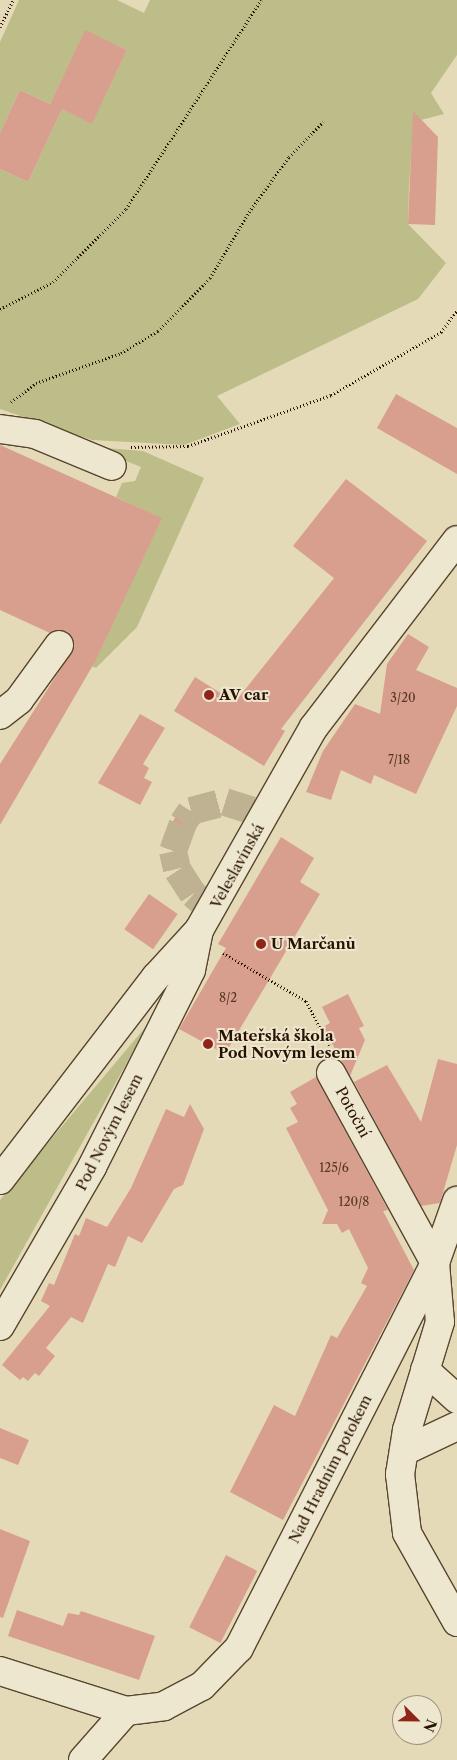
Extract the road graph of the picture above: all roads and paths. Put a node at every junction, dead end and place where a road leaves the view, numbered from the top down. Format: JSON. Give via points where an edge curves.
{"nodes":[{"id":1,"x":13,"y":0,"type":"edge"},
{"id":2,"x":262,"y":0,"type":"edge"},
{"id":3,"x":0,"y":27,"type":"edge"},
{"id":4,"x":323,"y":122,"type":"dead end"},
{"id":5,"x":0,"y":309,"type":"edge"},
{"id":6,"x":457,"y":311,"type":"edge"},
{"id":7,"x":4,"y":417,"type":"edge"},
{"id":8,"x":119,"y":456,"type":"joint"},
{"id":9,"x":457,"y":540,"type":"edge"},
{"id":10,"x":59,"y":645,"type":"dead end"},
{"id":11,"x":0,"y":715,"type":"edge"},
{"id":12,"x":199,"y":930,"type":"junction"},
{"id":13,"x":331,"y":1073,"type":"joint"},
{"id":14,"x":0,"y":1180,"type":"edge"},
{"id":15,"x":457,"y":1201,"type":"edge"},
{"id":16,"x":435,"y":1263,"type":"junction"},
{"id":17,"x":0,"y":1326,"type":"edge"},
{"id":18,"x":425,"y":1370,"type":"junction"},
{"id":19,"x":457,"y":1399,"type":"edge"},
{"id":20,"x":457,"y":1426,"type":"edge"},
{"id":21,"x":404,"y":1451,"type":"junction"},
{"id":22,"x":457,"y":1622,"type":"edge"},
{"id":23,"x":0,"y":1671,"type":"edge"},
{"id":24,"x":126,"y":1711,"type":"junction"},
{"id":25,"x":83,"y":1760,"type":"edge"}],
"edges":[{"from":1,"to":3,"type":"path"},
{"from":2,"to":5,"type":"path","via":[[126,208],[53,282]]},
{"from":4,"to":7,"type":"path","via":[[288,157],[249,212],[210,278],[158,331],[121,353],[36,383]]},
{"from":6,"to":8,"type":"path","via":[[441,332],[331,394],[188,446]]},
{"from":7,"to":8,"type":"street","via":[[35,434]]},
{"from":9,"to":12,"type":"street","name":"Veleslavínská","via":[[314,727]]},
{"from":10,"to":11,"type":"street","via":[[18,700]]},
{"from":12,"to":13,"type":"path","name":"Potoční","via":[[219,951],[306,1001],[341,1070]]},
{"from":12,"to":14,"type":"street","name":"Veleslavínská","via":[[156,977]]},
{"from":12,"to":17,"type":"street","name":"Pod Novým lesem","via":[[191,970],[97,1158]]},
{"from":13,"to":16,"type":"street","name":"Potoční"},
{"from":15,"to":16,"type":"street","name":"Nad Hradním potokem"},
{"from":16,"to":18,"type":"street","via":[[442,1310]]},
{"from":16,"to":24,"type":"street","name":"Nad Hradním potokem","via":[[239,1648],[202,1686],[164,1706]]},
{"from":18,"to":19,"type":"street"},
{"from":18,"to":21,"type":"street"},
{"from":20,"to":21,"type":"street"},
{"from":21,"to":22,"type":"street","via":[[400,1474],[407,1533]]},
{"from":23,"to":24,"type":"street"},
{"from":24,"to":25,"type":"street"}]}
